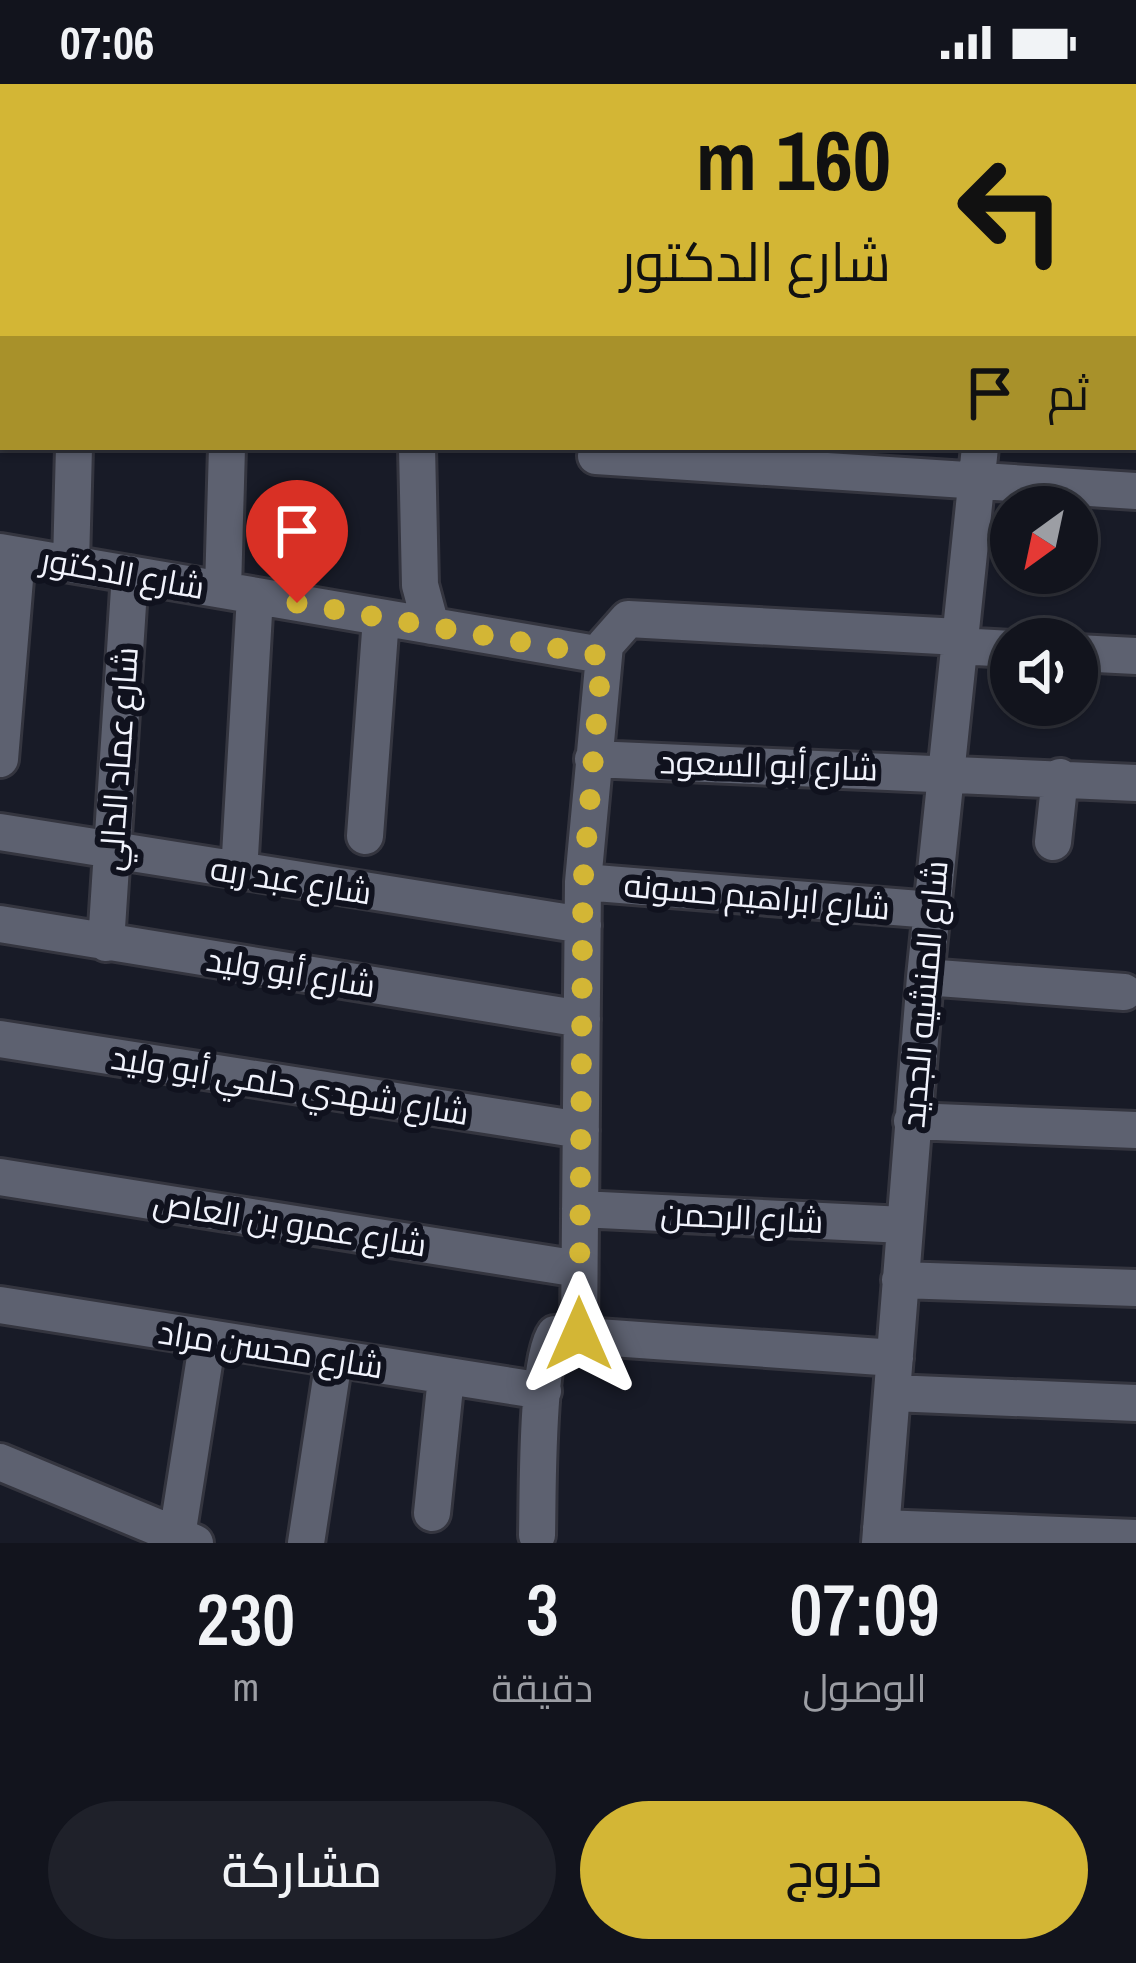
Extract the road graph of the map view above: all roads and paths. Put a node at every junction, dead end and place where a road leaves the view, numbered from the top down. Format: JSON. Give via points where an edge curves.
{"nodes":[{"id":1,"x":74,"y":450,"type":"edge"},
{"id":2,"x":227,"y":450,"type":"edge"},
{"id":3,"x":417,"y":450,"type":"edge"},
{"id":4,"x":596,"y":457,"type":"dead end"},
{"id":5,"x":978,"y":463,"type":"edge"},
{"id":6,"x":1136,"y":490,"type":"edge"},
{"id":7,"x":9,"y":554,"type":"edge"},
{"id":8,"x":71,"y":564,"type":"junction"},
{"id":9,"x":130,"y":574,"type":"junction"},
{"id":10,"x":239,"y":593,"type":"junction"},
{"id":11,"x":381,"y":618,"type":"junction"},
{"id":12,"x":431,"y":626,"type":"junction"},
{"id":13,"x":959,"y":641,"type":"junction"},
{"id":14,"x":990,"y":646,"type":"edge"},
{"id":15,"x":1098,"y":654,"type":"edge"},
{"id":16,"x":602,"y":656,"type":"junction"},
{"id":17,"x":1136,"y":656,"type":"edge"},
{"id":18,"x":0,"y":759,"type":"edge"},
{"id":19,"x":593,"y":759,"type":"junction"},
{"id":20,"x":946,"y":771,"type":"junction"},
{"id":21,"x":1060,"y":778,"type":"junction"},
{"id":22,"x":1136,"y":783,"type":"edge"},
{"id":23,"x":0,"y":832,"type":"edge"},
{"id":24,"x":365,"y":836,"type":"dead end"},
{"id":25,"x":1053,"y":842,"type":"dead end"},
{"id":26,"x":112,"y":851,"type":"junction"},
{"id":27,"x":239,"y":873,"type":"junction"},
{"id":28,"x":583,"y":882,"type":"junction"},
{"id":29,"x":932,"y":910,"type":"junction"},
{"id":30,"x":0,"y":924,"type":"edge"},
{"id":31,"x":583,"y":925,"type":"junction"},
{"id":32,"x":106,"y":943,"type":"junction"},
{"id":33,"x":925,"y":977,"type":"junction"},
{"id":34,"x":1124,"y":992,"type":"dead end"},
{"id":35,"x":582,"y":1019,"type":"junction"},
{"id":36,"x":0,"y":1040,"type":"edge"},
{"id":37,"x":912,"y":1121,"type":"junction"},
{"id":38,"x":581,"y":1130,"type":"junction"},
{"id":39,"x":1136,"y":1130,"type":"edge"},
{"id":40,"x":0,"y":1177,"type":"edge"},
{"id":41,"x":580,"y":1209,"type":"junction"},
{"id":42,"x":904,"y":1225,"type":"junction"},
{"id":43,"x":579,"y":1269,"type":"junction"},
{"id":44,"x":900,"y":1280,"type":"junction"},
{"id":45,"x":1136,"y":1288,"type":"edge"},
{"id":46,"x":0,"y":1305,"type":"edge"},
{"id":47,"x":579,"y":1334,"type":"junction"},
{"id":48,"x":208,"y":1338,"type":"junction"},
{"id":49,"x":334,"y":1359,"type":"junction"},
{"id":50,"x":446,"y":1376,"type":"junction"},
{"id":51,"x":893,"y":1376,"type":"junction"},
{"id":52,"x":543,"y":1391,"type":"junction"},
{"id":53,"x":1136,"y":1402,"type":"edge"},
{"id":54,"x":0,"y":1462,"type":"edge"},
{"id":55,"x":432,"y":1513,"type":"dead end"},
{"id":56,"x":537,"y":1535,"type":"dead end"},
{"id":57,"x":881,"y":1535,"type":"edge"},
{"id":58,"x":1136,"y":1538,"type":"edge"},
{"id":59,"x":186,"y":1539,"type":"edge"},
{"id":60,"x":306,"y":1543,"type":"edge"}],
"edges":[{"from":1,"to":8,"type":"street"},
{"from":2,"to":10,"type":"street"},
{"from":3,"to":12,"type":"street","via":[[419,585]]},
{"from":4,"to":5,"type":"street"},
{"from":5,"to":6,"type":"street"},
{"from":5,"to":13,"type":"street","name":"شارع المنشيه الجديد"},
{"from":7,"to":8,"type":"street","name":"شارع الدكتور"},
{"from":7,"to":18,"type":"street"},
{"from":8,"to":9,"type":"street","name":"شارع الدكتور"},
{"from":9,"to":10,"type":"street","name":"شارع الدكتور"},
{"from":9,"to":26,"type":"street","name":"شارع عماد الدالي"},
{"from":10,"to":11,"type":"street","name":"شارع الدكتور"},
{"from":10,"to":27,"type":"street"},
{"from":11,"to":12,"type":"street","name":"شارع الدكتور"},
{"from":11,"to":24,"type":"street"},
{"from":12,"to":16,"type":"street","name":"شارع الدكتور"},
{"from":13,"to":14,"type":"street"},
{"from":13,"to":16,"type":"street","via":[[628,619]]},
{"from":13,"to":20,"type":"street","name":"شارع المنشيه الجديد"},
{"from":15,"to":17,"type":"street"},
{"from":16,"to":19,"type":"street"},
{"from":19,"to":20,"type":"street","name":"شارع أبو السعود"},
{"from":19,"to":28,"type":"street"},
{"from":20,"to":21,"type":"street","name":"شارع أبو السعود"},
{"from":20,"to":29,"type":"street","name":"شارع المنشيه الجديد"},
{"from":21,"to":22,"type":"street","name":"شارع أبو السعود"},
{"from":21,"to":25,"type":"street"},
{"from":23,"to":26,"type":"street","name":"شارع عبد ربه"},
{"from":26,"to":27,"type":"street","name":"شارع عبد ربه"},
{"from":26,"to":32,"type":"street","name":"شارع عماد الدالي"},
{"from":27,"to":31,"type":"street","name":"شارع عبد ربه"},
{"from":28,"to":29,"type":"street","name":"شارع ابراهيم حسونه"},
{"from":28,"to":31,"type":"street"},
{"from":29,"to":33,"type":"street","name":"شارع المنشيه الجديد"},
{"from":30,"to":32,"type":"street","name":"شارع أبو وليد"},
{"from":31,"to":35,"type":"street"},
{"from":32,"to":35,"type":"street","name":"شارع أبو وليد"},
{"from":33,"to":34,"type":"street"},
{"from":33,"to":37,"type":"street","name":"شارع المنشيه الجديد"},
{"from":35,"to":38,"type":"street"},
{"from":36,"to":38,"type":"street","name":"شارع شهدي حلمي أبو وليد"},
{"from":37,"to":39,"type":"street"},
{"from":37,"to":42,"type":"street","name":"شارع المنشيه الجديد"},
{"from":38,"to":41,"type":"street"},
{"from":40,"to":43,"type":"street","name":"شارع عمرو بن العاص"},
{"from":41,"to":42,"type":"street","name":"شارع الرحمن"},
{"from":41,"to":43,"type":"street"},
{"from":42,"to":44,"type":"street","name":"شارع المنشيه الجديد"},
{"from":43,"to":47,"type":"street"},
{"from":44,"to":45,"type":"street"},
{"from":44,"to":51,"type":"street","name":"شارع المنشيه الجديد"},
{"from":46,"to":48,"type":"street","name":"شارع محسن مراد"},
{"from":47,"to":51,"type":"street"},
{"from":47,"to":52,"type":"street","via":[[549,1340]]},
{"from":48,"to":49,"type":"street","name":"شارع محسن مراد"},
{"from":48,"to":59,"type":"street"},
{"from":49,"to":50,"type":"street","name":"شارع محسن مراد"},
{"from":49,"to":60,"type":"street"},
{"from":50,"to":52,"type":"street","name":"شارع محسن مراد"},
{"from":50,"to":55,"type":"street"},
{"from":51,"to":53,"type":"street"},
{"from":51,"to":57,"type":"street","name":"شارع المنشيه الجديد"},
{"from":52,"to":56,"type":"street"},
{"from":54,"to":59,"type":"street"},
{"from":57,"to":58,"type":"street"}]}
